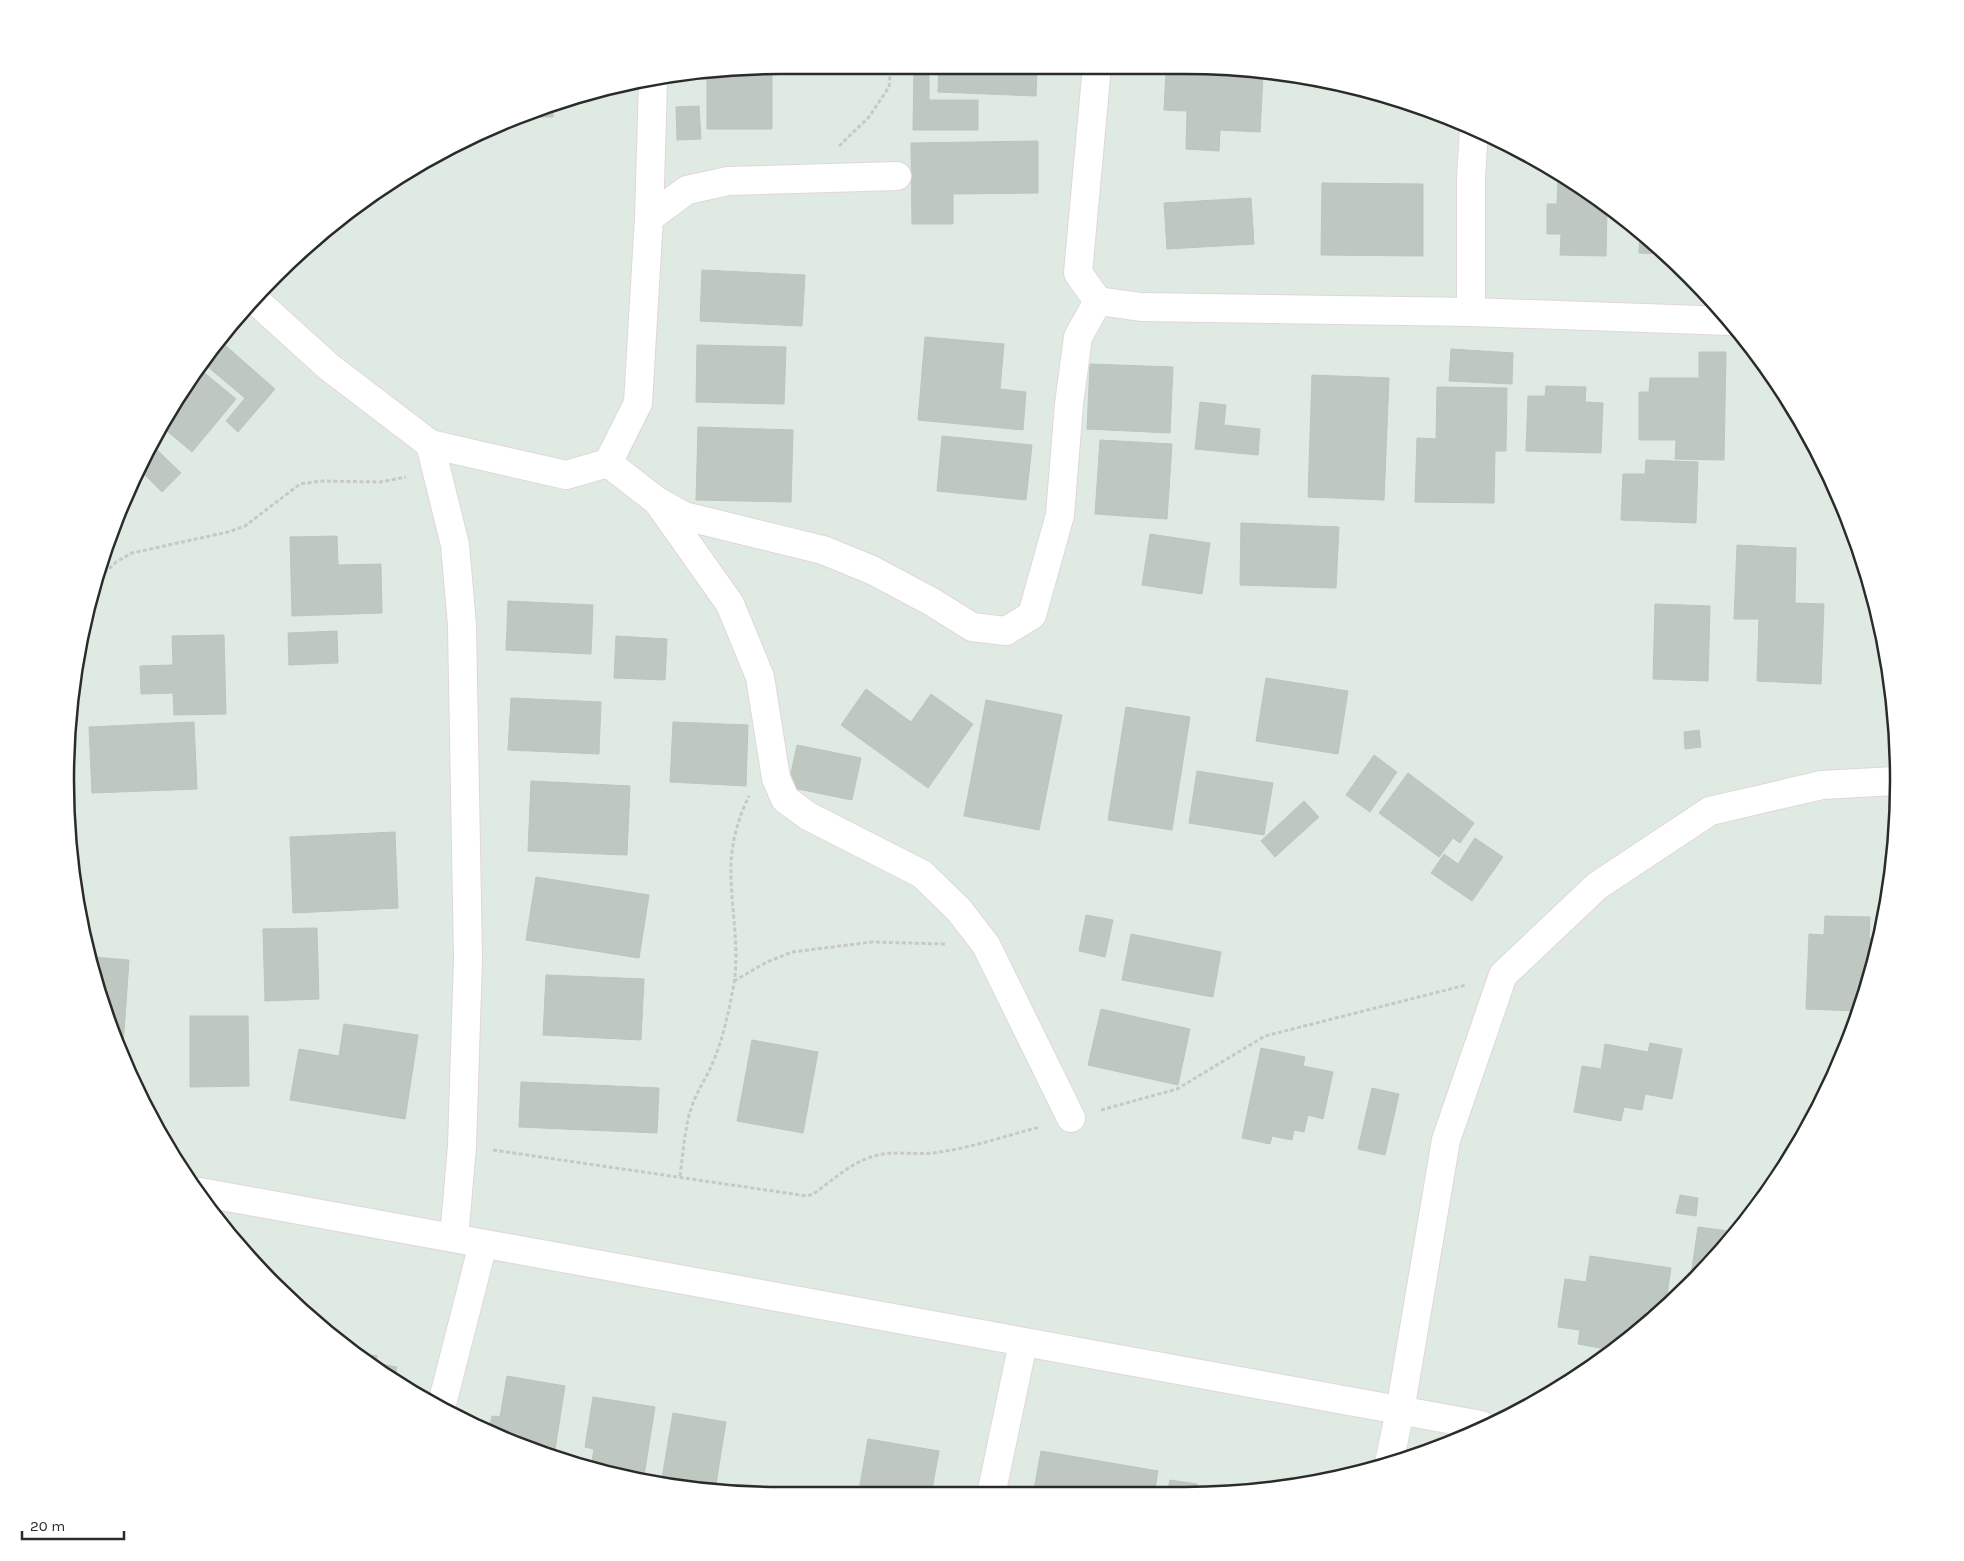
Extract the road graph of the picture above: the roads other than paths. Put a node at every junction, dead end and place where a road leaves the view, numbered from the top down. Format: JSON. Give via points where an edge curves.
{"nodes":[{"id":1,"x":1097,"y":74,"type":"edge"},
{"id":2,"x":653,"y":85,"type":"edge"},
{"id":3,"x":1474,"y":137,"type":"edge"},
{"id":4,"x":897,"y":176,"type":"dead end"},
{"id":5,"x":649,"y":218,"type":"junction"},
{"id":6,"x":1098,"y":301,"type":"junction"},
{"id":7,"x":259,"y":304,"type":"edge"},
{"id":8,"x":1471,"y":312,"type":"junction"},
{"id":9,"x":1720,"y":321,"type":"edge"},
{"id":10,"x":430,"y":444,"type":"junction"},
{"id":11,"x":608,"y":463,"type":"junction"},
{"id":12,"x":658,"y":501,"type":"junction"},
{"id":13,"x":1890,"y":781,"type":"edge"},
{"id":14,"x":1072,"y":1118,"type":"road end"},
{"id":15,"x":207,"y":1193,"type":"edge"},
{"id":16,"x":454,"y":1238,"type":"junction"},
{"id":17,"x":483,"y":1244,"type":"junction"},
{"id":18,"x":1023,"y":1343,"type":"junction"},
{"id":19,"x":443,"y":1401,"type":"edge"},
{"id":20,"x":1400,"y":1411,"type":"junction"},
{"id":21,"x":1474,"y":1424,"type":"edge"},
{"id":22,"x":1390,"y":1456,"type":"edge"},
{"id":23,"x":993,"y":1487,"type":"edge"}],
"edges":[{"from":1,"to":6,"type":"street","via":[[1078,273]]},
{"from":2,"to":5,"type":"street"},
{"from":3,"to":8,"type":"street"},
{"from":4,"to":5,"type":"street","via":[[728,181],[687,190]]},
{"from":5,"to":11,"type":"street","via":[[638,403]]},
{"from":6,"to":8,"type":"street","via":[[1140,307]]},
{"from":6,"to":12,"type":"street","via":[[1078,337],[1060,515],[1040,588],[1032,615],[1006,631],[972,627],[872,570],[823,550],[684,516]]},
{"from":7,"to":10,"type":"street","via":[[329,367]]},
{"from":8,"to":9,"type":"street"},
{"from":10,"to":11,"type":"street","via":[[566,474]]},
{"from":10,"to":16,"type":"street","via":[[455,545],[462,625],[468,959],[462,1146]]},
{"from":11,"to":12,"type":"street"},
{"from":12,"to":14,"type":"street","via":[[730,604],[760,676],[776,778],[785,799],[808,816],[922,874],[959,910],[986,945]]},
{"from":13,"to":20,"type":"street","via":[[1822,785],[1710,811],[1597,886],[1503,975],[1446,1140]]},
{"from":15,"to":16,"type":"street"},
{"from":16,"to":17,"type":"street"},
{"from":17,"to":18,"type":"street"},
{"from":17,"to":19,"type":"street"},
{"from":18,"to":20,"type":"street"},
{"from":18,"to":23,"type":"street"},
{"from":20,"to":21,"type":"street"},
{"from":20,"to":22,"type":"street"}]}
